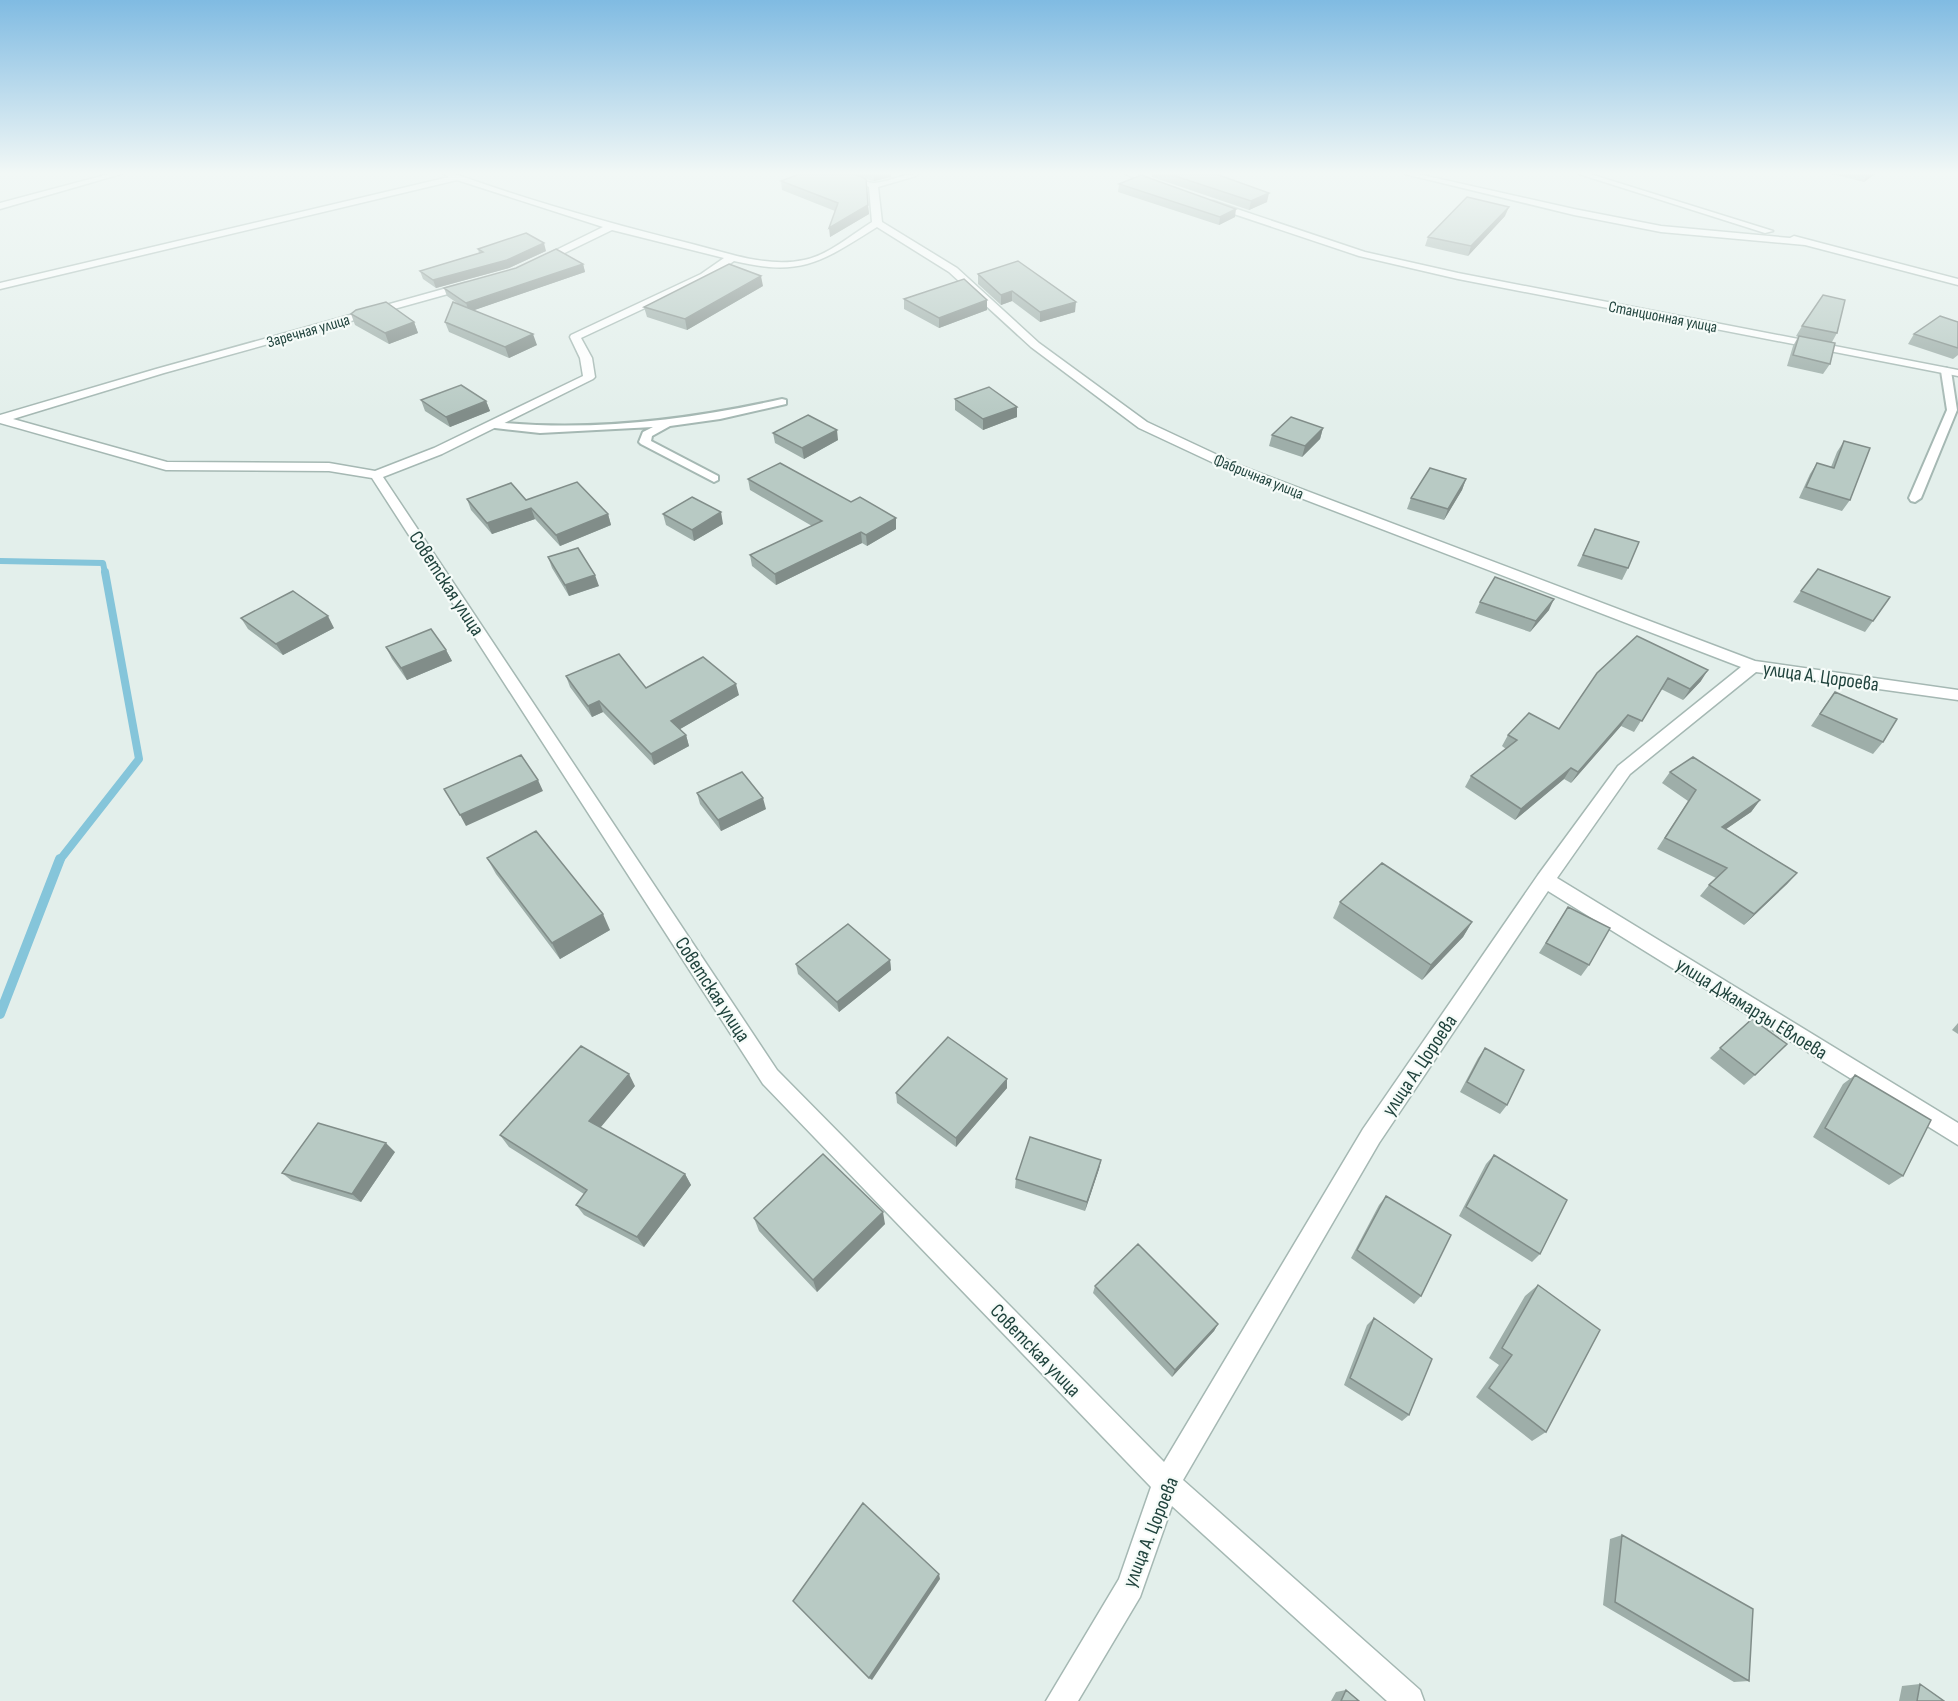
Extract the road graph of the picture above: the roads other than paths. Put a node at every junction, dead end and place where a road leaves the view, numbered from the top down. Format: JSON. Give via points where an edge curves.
{"nodes":[{"id":1,"x":138,"y":253,"type":"edge"},
{"id":2,"x":555,"y":253,"type":"edge"},
{"id":3,"x":718,"y":253,"type":"edge"},
{"id":4,"x":824,"y":253,"type":"edge"},
{"id":5,"x":926,"y":253,"type":"edge"},
{"id":6,"x":1360,"y":253,"type":"edge"},
{"id":7,"x":1848,"y":253,"type":"edge"},
{"id":8,"x":733,"y":257,"type":"junction"},
{"id":9,"x":529,"y":266,"type":"edge"},
{"id":10,"x":480,"y":282,"type":"edge"},
{"id":11,"x":1958,"y":282,"type":"edge"},
{"id":12,"x":0,"y":286,"type":"edge"},
{"id":13,"x":1952,"y":372,"type":"edge"},
{"id":14,"x":782,"y":402,"type":"dead end"},
{"id":15,"x":0,"y":419,"type":"edge"},
{"id":16,"x":671,"y":423,"type":"junction"},
{"id":17,"x":495,"y":425,"type":"junction"},
{"id":18,"x":376,"y":475,"type":"junction"},
{"id":19,"x":714,"y":478,"type":"dead end"},
{"id":20,"x":1915,"y":498,"type":"dead end"},
{"id":21,"x":1753,"y":666,"type":"junction"},
{"id":22,"x":1958,"y":695,"type":"edge"},
{"id":23,"x":1545,"y":880,"type":"junction"},
{"id":24,"x":1958,"y":1135,"type":"edge"},
{"id":25,"x":1166,"y":1483,"type":"junction"},
{"id":26,"x":1061,"y":1701,"type":"edge"},
{"id":27,"x":1409,"y":1701,"type":"edge"}],
"edges":[{"from":1,"to":12,"type":"street"},
{"from":2,"to":9,"type":"street"},
{"from":3,"to":8,"type":"street"},
{"from":4,"to":8,"type":"street","via":[[811,261],[775,264]]},
{"from":5,"to":21,"type":"street","name":"Фабричная улица","via":[[953,270],[1035,345],[1143,425],[1237,469]]},
{"from":6,"to":13,"type":"street","name":"Станционная улица"},
{"from":7,"to":11,"type":"street"},
{"from":8,"to":17,"type":"street","via":[[705,276],[575,337],[586,358],[589,377]]},
{"from":10,"to":15,"type":"street","name":"Заречная улица"},
{"from":13,"to":20,"type":"lane","via":[[1952,410]]},
{"from":14,"to":16,"type":"lane"},
{"from":15,"to":18,"type":"street","via":[[166,466],[329,467]]},
{"from":16,"to":17,"type":"lane","via":[[540,430]]},
{"from":16,"to":19,"type":"lane","via":[[648,434],[645,442]]},
{"from":17,"to":18,"type":"street"},
{"from":18,"to":25,"type":"street","name":"Советская улица","via":[[770,1077]]},
{"from":21,"to":22,"type":"street","name":"улица А. Цороева"},
{"from":21,"to":23,"type":"street","name":"улица А. Цороева","via":[[1624,770]]},
{"from":23,"to":24,"type":"street","name":"улица Джамарзы Евлоева"},
{"from":23,"to":25,"type":"street","name":"улица А. Цороева","via":[[1371,1136]]},
{"from":25,"to":26,"type":"street","name":"улица А. Цороева","via":[[1130,1587]]},
{"from":25,"to":27,"type":"street","name":"Советская улица"}]}
